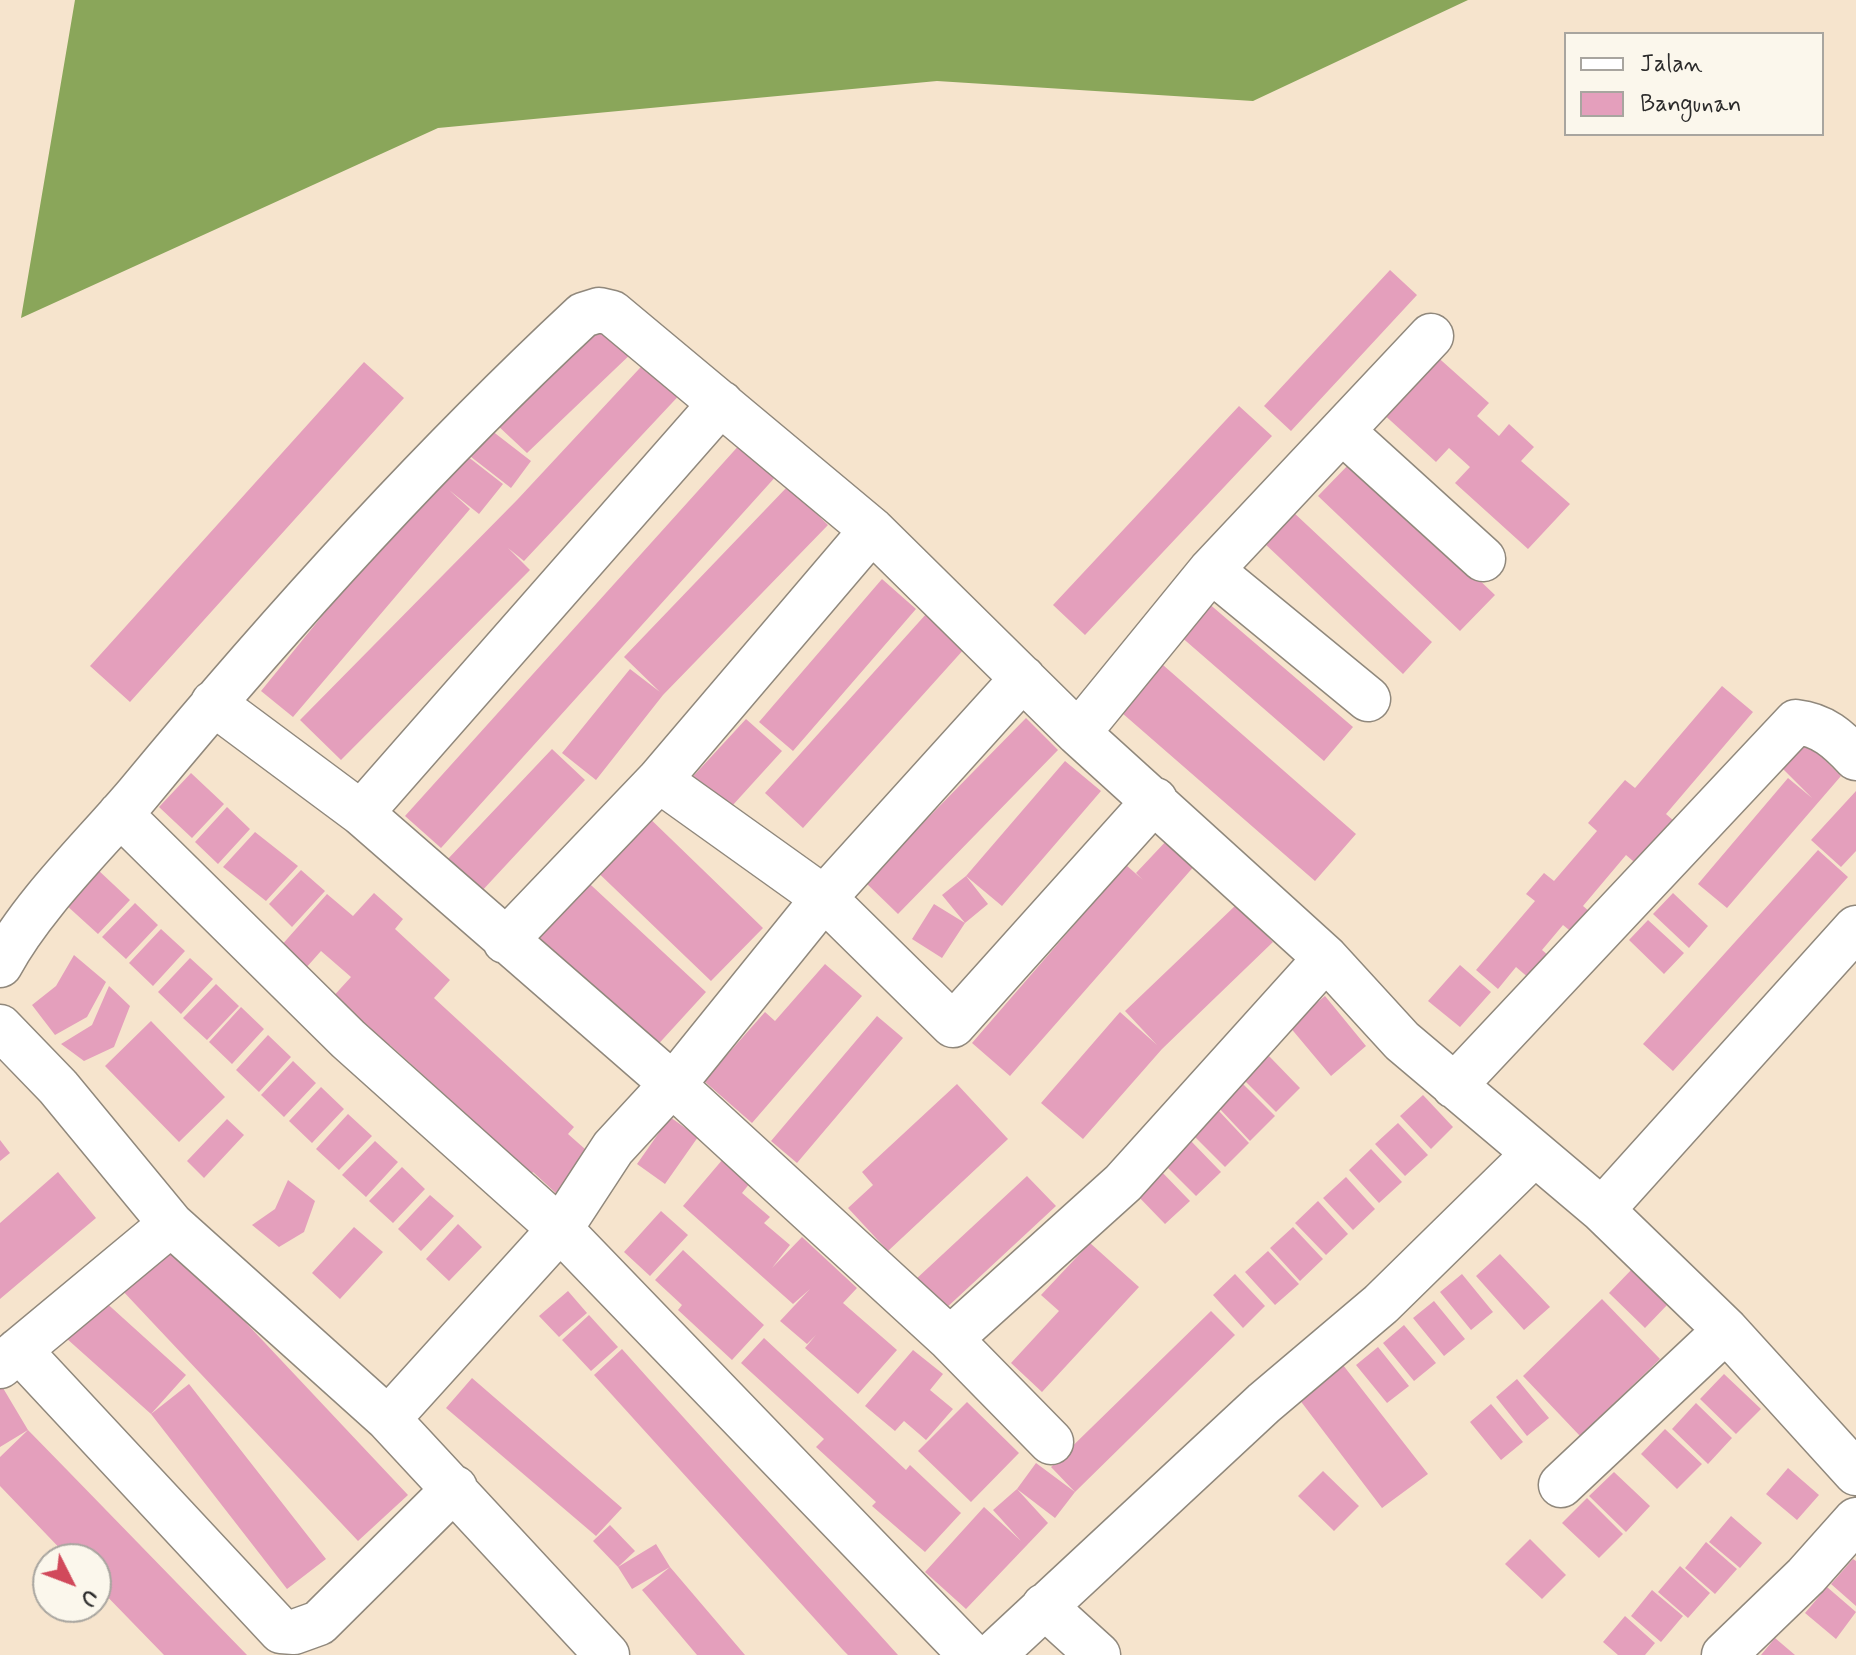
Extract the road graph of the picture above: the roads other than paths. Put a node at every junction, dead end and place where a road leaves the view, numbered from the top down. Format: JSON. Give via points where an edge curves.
{"nodes":[{"id":1,"x":1431,"y":336,"type":"dead end"},
{"id":2,"x":721,"y":403,"type":"junction"},
{"id":3,"x":1342,"y":431,"type":"junction"},
{"id":4,"x":872,"y":530,"type":"junction"},
{"id":5,"x":1483,"y":559,"type":"dead end"},
{"id":6,"x":1211,"y":570,"type":"junction"},
{"id":7,"x":1023,"y":678,"type":"junction"},
{"id":8,"x":1368,"y":699,"type":"dead end"},
{"id":9,"x":213,"y":703,"type":"junction"},
{"id":10,"x":1078,"y":733,"type":"junction"},
{"id":11,"x":1856,"y":758,"type":"edge"},
{"id":12,"x":659,"y":780,"type":"junction"},
{"id":13,"x":1155,"y":800,"type":"junction"},
{"id":14,"x":361,"y":813,"type":"junction"},
{"id":15,"x":120,"y":814,"type":"junction"},
{"id":16,"x":824,"y":898,"type":"junction"},
{"id":17,"x":1856,"y":928,"type":"edge"},
{"id":18,"x":505,"y":941,"type":"junction"},
{"id":19,"x":1326,"y":958,"type":"junction"},
{"id":20,"x":0,"y":965,"type":"edge"},
{"id":21,"x":0,"y":1027,"type":"edge"},
{"id":22,"x":671,"y":1083,"type":"junction"},
{"id":23,"x":1454,"y":1086,"type":"junction"},
{"id":24,"x":1533,"y":1155,"type":"junction"},
{"id":25,"x":1602,"y":1210,"type":"junction"},
{"id":26,"x":171,"y":1224,"type":"junction"},
{"id":27,"x":560,"y":1229,"type":"junction"},
{"id":28,"x":1726,"y":1330,"type":"junction"},
{"id":29,"x":950,"y":1339,"type":"junction"},
{"id":30,"x":9,"y":1358,"type":"edge"},
{"id":31,"x":388,"y":1419,"type":"junction"},
{"id":32,"x":1051,"y":1442,"type":"dead end"},
{"id":33,"x":1856,"y":1473,"type":"edge"},
{"id":34,"x":1561,"y":1485,"type":"dead end"},
{"id":35,"x":455,"y":1488,"type":"junction"},
{"id":36,"x":1856,"y":1520,"type":"edge"},
{"id":37,"x":1044,"y":1606,"type":"junction"},
{"id":38,"x":607,"y":1655,"type":"edge"},
{"id":39,"x":971,"y":1655,"type":"edge"},
{"id":40,"x":993,"y":1655,"type":"edge"},
{"id":41,"x":1098,"y":1655,"type":"edge"},
{"id":42,"x":1724,"y":1655,"type":"edge"}],
"edges":[{"from":1,"to":3,"type":"street"},
{"from":2,"to":4,"type":"street"},
{"from":2,"to":9,"type":"street","via":[[612,313],[583,315],[494,399]]},
{"from":2,"to":14,"type":"street"},
{"from":3,"to":5,"type":"street"},
{"from":3,"to":6,"type":"street"},
{"from":4,"to":7,"type":"street"},
{"from":4,"to":12,"type":"street"},
{"from":6,"to":8,"type":"street"},
{"from":6,"to":10,"type":"street"},
{"from":7,"to":10,"type":"street"},
{"from":7,"to":16,"type":"street"},
{"from":9,"to":14,"type":"street"},
{"from":9,"to":15,"type":"street"},
{"from":10,"to":13,"type":"street"},
{"from":11,"to":23,"type":"street","via":[[1815,725],[1796,722]]},
{"from":12,"to":16,"type":"street"},
{"from":12,"to":18,"type":"street"},
{"from":13,"to":16,"type":"street","via":[[953,1025]]},
{"from":13,"to":19,"type":"street"},
{"from":14,"to":18,"type":"street"},
{"from":15,"to":20,"type":"street"},
{"from":15,"to":27,"type":"street","via":[[348,1039]]},
{"from":16,"to":22,"type":"street"},
{"from":17,"to":25,"type":"street"},
{"from":18,"to":22,"type":"street"},
{"from":19,"to":23,"type":"street","via":[[1402,1041]]},
{"from":19,"to":29,"type":"street","via":[[1123,1183]]},
{"from":21,"to":26,"type":"street","via":[[58,1087]]},
{"from":22,"to":27,"type":"street","via":[[613,1148]]},
{"from":22,"to":29,"type":"street"},
{"from":23,"to":24,"type":"street"},
{"from":24,"to":25,"type":"street"},
{"from":24,"to":37,"type":"street","via":[[1381,1304],[1264,1403]]},
{"from":25,"to":28,"type":"street"},
{"from":26,"to":30,"type":"street"},
{"from":26,"to":31,"type":"street"},
{"from":27,"to":31,"type":"street"},
{"from":27,"to":39,"type":"street"},
{"from":28,"to":33,"type":"street"},
{"from":28,"to":34,"type":"street"},
{"from":29,"to":32,"type":"street"},
{"from":30,"to":35,"type":"street","via":[[281,1631],[319,1623]]},
{"from":31,"to":35,"type":"street"},
{"from":35,"to":38,"type":"street"},
{"from":36,"to":42,"type":"street"},
{"from":37,"to":40,"type":"street"},
{"from":37,"to":41,"type":"street"}]}
